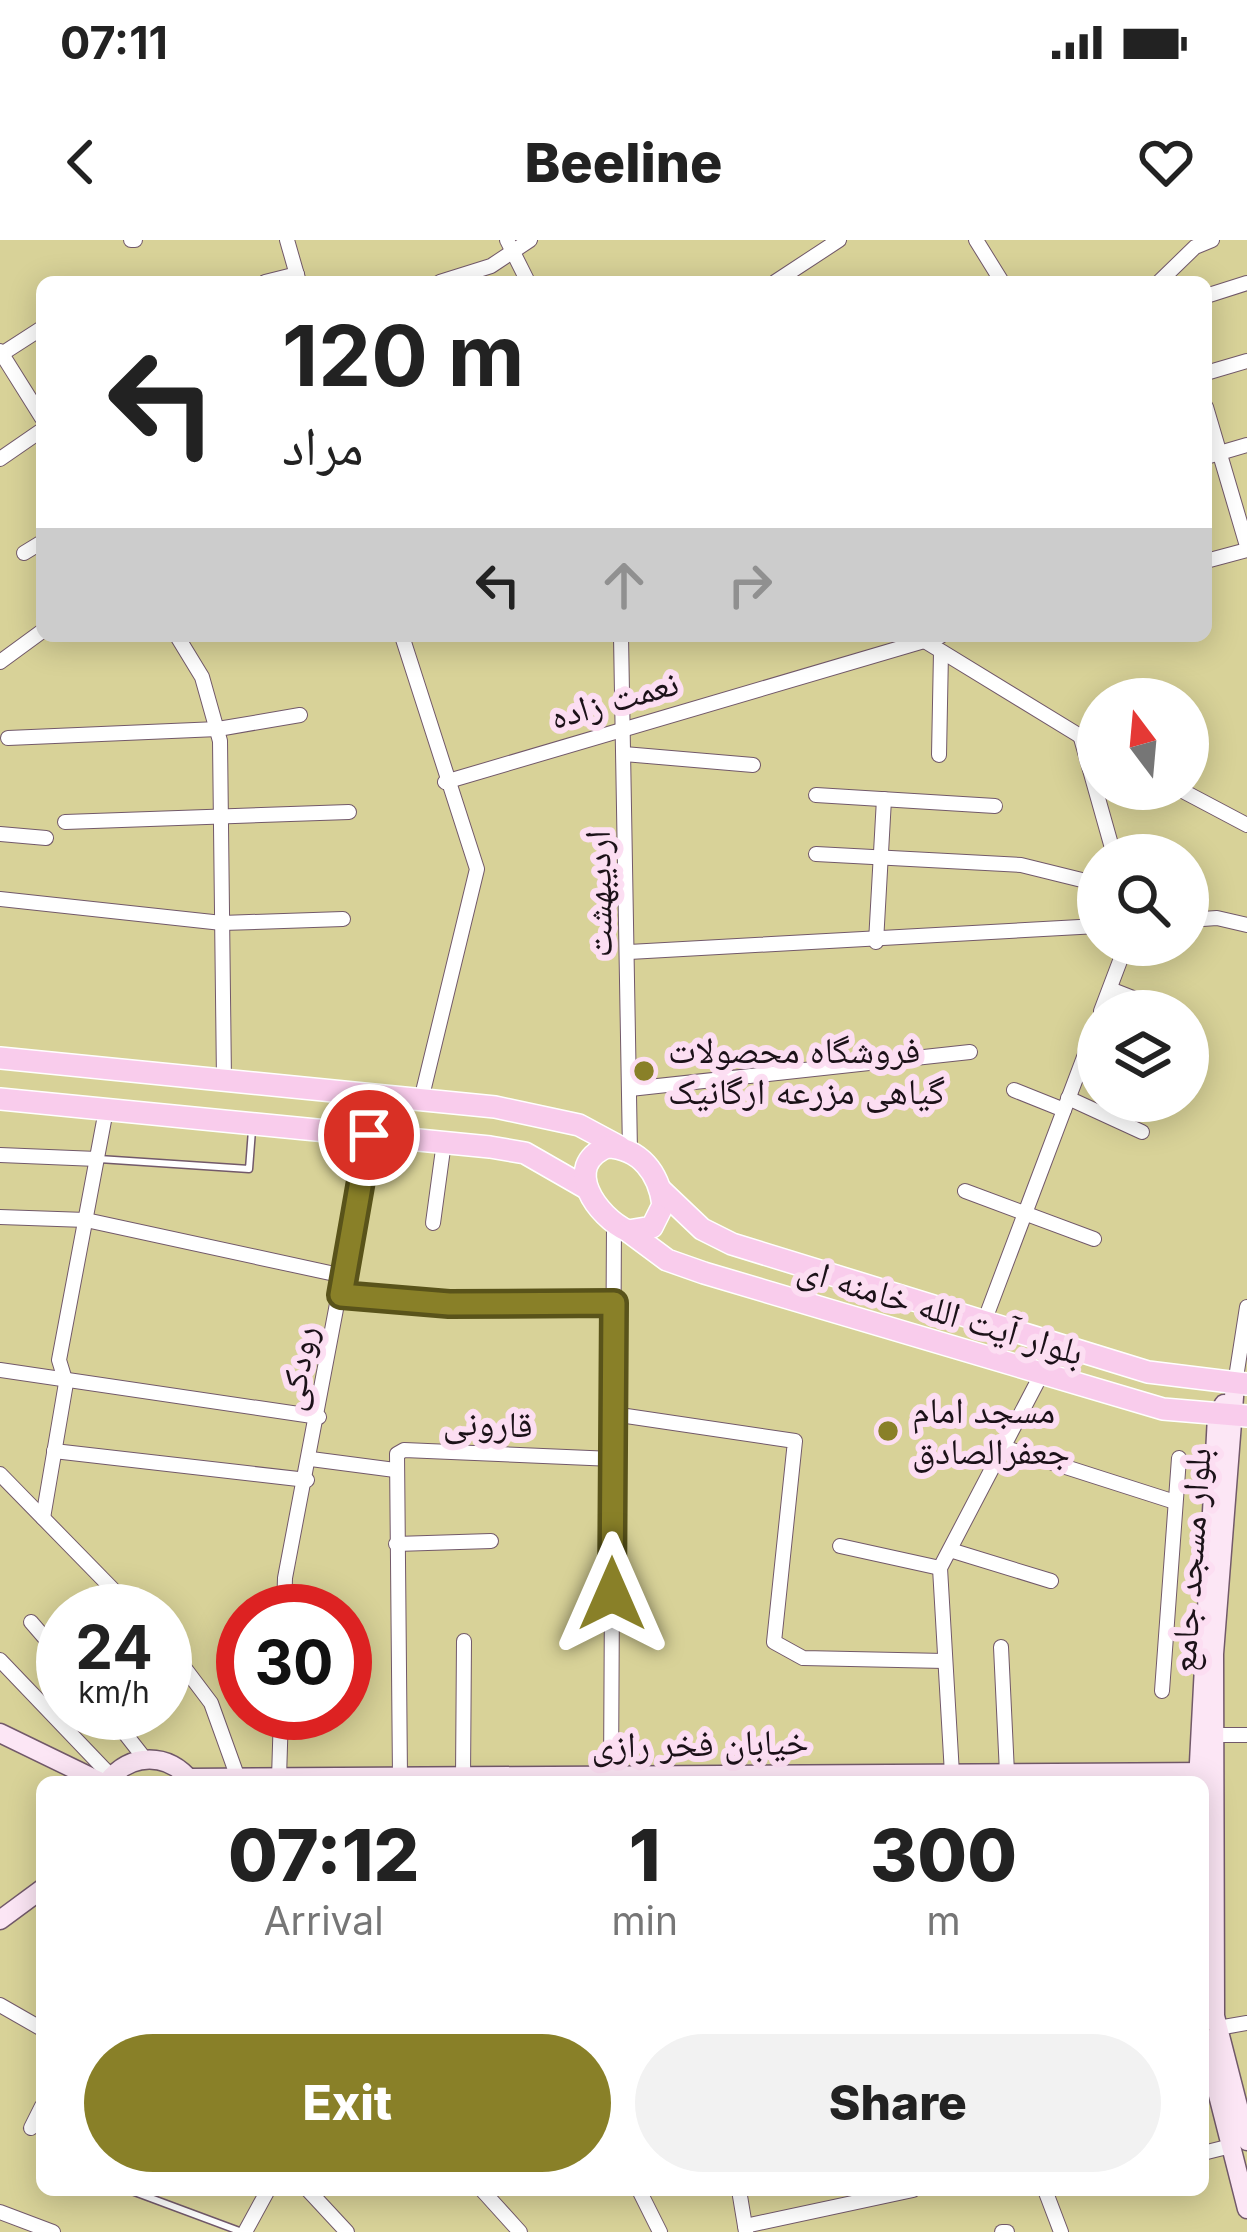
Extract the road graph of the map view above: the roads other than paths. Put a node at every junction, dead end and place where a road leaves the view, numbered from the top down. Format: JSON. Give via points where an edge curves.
{"nodes":[{"id":1,"x":287,"y":240,"type":"edge"},
{"id":2,"x":530,"y":240,"type":"edge"},
{"id":3,"x":839,"y":240,"type":"edge"},
{"id":4,"x":976,"y":240,"type":"edge"},
{"id":5,"x":1212,"y":240,"type":"edge"},
{"id":6,"x":509,"y":245,"type":"edge"},
{"id":7,"x":1178,"y":265,"type":"junction"},
{"id":8,"x":297,"y":276,"type":"edge"},
{"id":9,"x":459,"y":276,"type":"edge"},
{"id":10,"x":525,"y":276,"type":"edge"},
{"id":11,"x":785,"y":276,"type":"edge"},
{"id":12,"x":998,"y":276,"type":"edge"},
{"id":13,"x":1166,"y":276,"type":"edge"},
{"id":14,"x":1175,"y":276,"type":"edge"},
{"id":15,"x":1247,"y":283,"type":"edge"},
{"id":16,"x":1212,"y":294,"type":"edge"},
{"id":17,"x":36,"y":332,"type":"edge"},
{"id":18,"x":1,"y":353,"type":"edge"},
{"id":19,"x":1247,"y":361,"type":"edge"},
{"id":20,"x":1212,"y":371,"type":"edge"},
{"id":21,"x":36,"y":408,"type":"edge"},
{"id":22,"x":36,"y":434,"type":"edge"},
{"id":23,"x":1247,"y":445,"type":"edge"},
{"id":24,"x":1213,"y":455,"type":"edge"},
{"id":25,"x":0,"y":458,"type":"edge"},
{"id":26,"x":36,"y":546,"type":"edge"},
{"id":27,"x":1247,"y":548,"type":"edge"},
{"id":28,"x":24,"y":553,"type":"dead end"},
{"id":29,"x":1212,"y":559,"type":"edge"},
{"id":30,"x":36,"y":635,"type":"edge"},
{"id":31,"x":181,"y":642,"type":"edge"},
{"id":32,"x":404,"y":642,"type":"edge"},
{"id":33,"x":621,"y":642,"type":"edge"},
{"id":34,"x":910,"y":642,"type":"edge"},
{"id":35,"x":941,"y":644,"type":"edge"},
{"id":36,"x":0,"y":662,"type":"edge"},
{"id":37,"x":299,"y":715,"type":"dead end"},
{"id":38,"x":623,"y":726,"type":"junction"},
{"id":39,"x":218,"y":728,"type":"junction"},
{"id":40,"x":1077,"y":735,"type":"edge"},
{"id":41,"x":8,"y":738,"type":"dead end"},
{"id":42,"x":624,"y":754,"type":"junction"},
{"id":43,"x":939,"y":755,"type":"dead end"},
{"id":44,"x":753,"y":765,"type":"dead end"},
{"id":45,"x":445,"y":782,"type":"junction"},
{"id":46,"x":816,"y":795,"type":"dead end"},
{"id":47,"x":884,"y":800,"type":"junction"},
{"id":48,"x":1209,"y":805,"type":"edge"},
{"id":49,"x":995,"y":806,"type":"dead end"},
{"id":50,"x":350,"y":812,"type":"dead end"},
{"id":51,"x":221,"y":817,"type":"junction"},
{"id":52,"x":64,"y":822,"type":"dead end"},
{"id":53,"x":1247,"y":825,"type":"edge"},
{"id":54,"x":0,"y":834,"type":"edge"},
{"id":55,"x":46,"y":838,"type":"dead end"},
{"id":56,"x":816,"y":854,"type":"dead end"},
{"id":57,"x":881,"y":856,"type":"junction"},
{"id":58,"x":1077,"y":879,"type":"edge"},
{"id":59,"x":0,"y":899,"type":"edge"},
{"id":60,"x":343,"y":919,"type":"dead end"},
{"id":61,"x":1209,"y":919,"type":"edge"},
{"id":62,"x":222,"y":922,"type":"junction"},
{"id":63,"x":1247,"y":925,"type":"edge"},
{"id":64,"x":1077,"y":928,"type":"edge"},
{"id":65,"x":876,"y":942,"type":"junction"},
{"id":66,"x":629,"y":952,"type":"junction"},
{"id":67,"x":1118,"y":966,"type":"edge"},
{"id":68,"x":1110,"y":989,"type":"edge"},
{"id":69,"x":970,"y":1052,"type":"dead end"},
{"id":70,"x":0,"y":1058,"type":"edge"},
{"id":71,"x":1077,"y":1075,"type":"edge"},
{"id":72,"x":224,"y":1081,"type":"junction"},
{"id":73,"x":630,"y":1089,"type":"junction"},
{"id":74,"x":1014,"y":1090,"type":"dead end"},
{"id":75,"x":0,"y":1099,"type":"edge"},
{"id":76,"x":421,"y":1100,"type":"junction"},
{"id":77,"x":1066,"y":1104,"type":"junction"},
{"id":78,"x":106,"y":1110,"type":"junction"},
{"id":79,"x":220,"y":1122,"type":"junction"},
{"id":80,"x":252,"y":1126,"type":"junction"},
{"id":81,"x":1142,"y":1132,"type":"dead end"},
{"id":82,"x":369,"y":1135,"type":"junction"},
{"id":83,"x":444,"y":1142,"type":"junction"},
{"id":84,"x":625,"y":1150,"type":"junction"},
{"id":85,"x":0,"y":1155,"type":"edge"},
{"id":86,"x":98,"y":1159,"type":"junction"},
{"id":87,"x":586,"y":1188,"type":"junction"},
{"id":88,"x":661,"y":1190,"type":"junction"},
{"id":89,"x":965,"y":1191,"type":"dead end"},
{"id":90,"x":1026,"y":1211,"type":"junction"},
{"id":91,"x":0,"y":1217,"type":"edge"},
{"id":92,"x":86,"y":1220,"type":"junction"},
{"id":93,"x":433,"y":1223,"type":"dead end"},
{"id":94,"x":621,"y":1228,"type":"junction"},
{"id":95,"x":1094,"y":1239,"type":"dead end"},
{"id":96,"x":344,"y":1276,"type":"junction"},
{"id":97,"x":341,"y":1295,"type":"junction"},
{"id":98,"x":614,"y":1303,"type":"junction"},
{"id":99,"x":1247,"y":1306,"type":"edge"},
{"id":100,"x":984,"y":1322,"type":"junction"},
{"id":101,"x":0,"y":1370,"type":"edge"},
{"id":102,"x":1041,"y":1375,"type":"junction"},
{"id":103,"x":66,"y":1383,"type":"junction"},
{"id":104,"x":1241,"y":1384,"type":"edge"},
{"id":105,"x":613,"y":1414,"type":"junction"},
{"id":106,"x":1233,"y":1416,"type":"edge"},
{"id":107,"x":319,"y":1418,"type":"junction"},
{"id":108,"x":1003,"y":1447,"type":"junction"},
{"id":109,"x":55,"y":1451,"type":"junction"},
{"id":110,"x":1179,"y":1457,"type":"dead end"},
{"id":111,"x":613,"y":1459,"type":"junction"},
{"id":112,"x":311,"y":1460,"type":"junction"},
{"id":113,"x":394,"y":1470,"type":"junction"},
{"id":114,"x":0,"y":1474,"type":"edge"},
{"id":115,"x":307,"y":1480,"type":"junction"},
{"id":116,"x":1175,"y":1502,"type":"junction"},
{"id":117,"x":43,"y":1518,"type":"junction"},
{"id":118,"x":491,"y":1541,"type":"dead end"},
{"id":119,"x":396,"y":1544,"type":"junction"},
{"id":120,"x":841,"y":1546,"type":"dead end"},
{"id":121,"x":950,"y":1550,"type":"junction"},
{"id":122,"x":940,"y":1568,"type":"junction"},
{"id":123,"x":1051,"y":1581,"type":"dead end"},
{"id":124,"x":108,"y":1584,"type":"edge"},
{"id":125,"x":285,"y":1584,"type":"edge"},
{"id":126,"x":31,"y":1622,"type":"dead end"},
{"id":127,"x":36,"y":1628,"type":"edge"},
{"id":128,"x":464,"y":1641,"type":"dead end"},
{"id":129,"x":1001,"y":1648,"type":"dead end"},
{"id":130,"x":0,"y":1660,"type":"edge"},
{"id":131,"x":945,"y":1661,"type":"junction"},
{"id":132,"x":192,"y":1678,"type":"edge"},
{"id":133,"x":1162,"y":1691,"type":"dead end"},
{"id":134,"x":0,"y":1733,"type":"edge"},
{"id":135,"x":1212,"y":1735,"type":"junction"},
{"id":136,"x":1247,"y":1735,"type":"edge"},
{"id":137,"x":130,"y":1740,"type":"edge"},
{"id":138,"x":280,"y":1740,"type":"edge"},
{"id":139,"x":145,"y":1759,"type":"junction"},
{"id":140,"x":952,"y":1774,"type":"junction"},
{"id":141,"x":1007,"y":1774,"type":"junction"},
{"id":142,"x":97,"y":1776,"type":"edge"},
{"id":143,"x":102,"y":1776,"type":"edge"},
{"id":144,"x":113,"y":1776,"type":"edge"},
{"id":145,"x":193,"y":1776,"type":"edge"},
{"id":146,"x":237,"y":1776,"type":"edge"},
{"id":147,"x":279,"y":1776,"type":"edge"},
{"id":148,"x":400,"y":1776,"type":"edge"},
{"id":149,"x":463,"y":1776,"type":"edge"},
{"id":150,"x":611,"y":1776,"type":"edge"},
{"id":151,"x":864,"y":1776,"type":"edge"},
{"id":152,"x":1202,"y":1776,"type":"edge"},
{"id":153,"x":36,"y":1894,"type":"edge"},
{"id":154,"x":0,"y":1921,"type":"edge"},
{"id":155,"x":1,"y":2008,"type":"edge"},
{"id":156,"x":1247,"y":2023,"type":"edge"},
{"id":157,"x":36,"y":2026,"type":"edge"},
{"id":158,"x":1209,"y":2031,"type":"edge"},
{"id":159,"x":1209,"y":2035,"type":"edge"},
{"id":160,"x":36,"y":2118,"type":"edge"},
{"id":161,"x":31,"y":2128,"type":"dead end"},
{"id":162,"x":1239,"y":2144,"type":"edge"},
{"id":163,"x":1209,"y":2152,"type":"edge"},
{"id":164,"x":146,"y":2196,"type":"edge"},
{"id":165,"x":264,"y":2196,"type":"edge"},
{"id":166,"x":314,"y":2196,"type":"edge"},
{"id":167,"x":487,"y":2196,"type":"edge"},
{"id":168,"x":642,"y":2196,"type":"edge"},
{"id":169,"x":740,"y":2196,"type":"edge"},
{"id":170,"x":887,"y":2196,"type":"edge"},
{"id":171,"x":1050,"y":2196,"type":"edge"},
{"id":172,"x":1247,"y":2209,"type":"edge"},
{"id":173,"x":0,"y":2212,"type":"edge"},
{"id":174,"x":746,"y":2229,"type":"edge"},
{"id":175,"x":53,"y":2232,"type":"edge"},
{"id":176,"x":243,"y":2232,"type":"edge"},
{"id":177,"x":347,"y":2232,"type":"edge"},
{"id":178,"x":520,"y":2232,"type":"edge"},
{"id":179,"x":660,"y":2232,"type":"edge"},
{"id":180,"x":1061,"y":2232,"type":"edge"}],
"edges":[{"from":1,"to":8,"type":"street"},
{"from":2,"to":6,"type":"street"},
{"from":3,"to":11,"type":"street"},
{"from":4,"to":12,"type":"street"},
{"from":5,"to":7,"type":"street"},
{"from":6,"to":9,"type":"street","via":[[491,266]]},
{"from":6,"to":10,"type":"street"},
{"from":7,"to":13,"type":"street"},
{"from":7,"to":14,"type":"street"},
{"from":15,"to":16,"type":"street"},
{"from":17,"to":18,"type":"street"},
{"from":18,"to":21,"type":"street"},
{"from":19,"to":20,"type":"street"},
{"from":22,"to":25,"type":"street"},
{"from":23,"to":24,"type":"street"},
{"from":24,"to":27,"type":"street"},
{"from":26,"to":28,"type":"street"},
{"from":27,"to":29,"type":"street"},
{"from":30,"to":36,"type":"street"},
{"from":31,"to":39,"type":"street"},
{"from":32,"to":45,"type":"street"},
{"from":33,"to":38,"type":"street","name":"اردیبهشت"},
{"from":34,"to":38,"type":"street","name":"نعمت زاده"},
{"from":35,"to":40,"type":"street"},
{"from":35,"to":43,"type":"street"},
{"from":37,"to":39,"type":"street"},
{"from":38,"to":42,"type":"street","name":"اردیبهشت"},
{"from":38,"to":45,"type":"street","name":"نعمت زاده"},
{"from":39,"to":41,"type":"street"},
{"from":39,"to":51,"type":"street"},
{"from":42,"to":44,"type":"street"},
{"from":42,"to":66,"type":"street","name":"اردیبهشت"},
{"from":45,"to":76,"type":"street","via":[[476,869]]},
{"from":46,"to":47,"type":"street"},
{"from":47,"to":49,"type":"street"},
{"from":47,"to":57,"type":"street"},
{"from":48,"to":53,"type":"street"},
{"from":50,"to":51,"type":"street"},
{"from":51,"to":52,"type":"street"},
{"from":51,"to":62,"type":"street"},
{"from":54,"to":55,"type":"street"},
{"from":56,"to":57,"type":"street"},
{"from":57,"to":58,"type":"street","via":[[1021,865]]},
{"from":57,"to":65,"type":"street"},
{"from":59,"to":62,"type":"street"},
{"from":60,"to":62,"type":"street"},
{"from":61,"to":63,"type":"street"},
{"from":62,"to":72,"type":"street"},
{"from":64,"to":65,"type":"street"},
{"from":65,"to":66,"type":"street"},
{"from":66,"to":73,"type":"street","name":"اردیبهشت"},
{"from":67,"to":68,"type":"street"},
{"from":69,"to":73,"type":"street"},
{"from":70,"to":72,"type":"main road"},
{"from":71,"to":77,"type":"street"},
{"from":72,"to":76,"type":"main road"},
{"from":72,"to":79,"type":"main road"},
{"from":73,"to":84,"type":"street","name":"اردیبهشت"},
{"from":74,"to":77,"type":"street"},
{"from":75,"to":78,"type":"main road"},
{"from":76,"to":84,"type":"main road","via":[[544,1115]]},
{"from":77,"to":81,"type":"street"},
{"from":77,"to":90,"type":"street"},
{"from":78,"to":79,"type":"main road"},
{"from":78,"to":86,"type":"street"},
{"from":79,"to":80,"type":"main road"},
{"from":80,"to":82,"type":"main road"},
{"from":80,"to":86,"type":"lane","via":[[249,1169]]},
{"from":82,"to":83,"type":"main road"},
{"from":82,"to":96,"type":"street","name":"رودکی"},
{"from":83,"to":87,"type":"main road","via":[[525,1153]]},
{"from":83,"to":93,"type":"street"},
{"from":84,"to":87,"type":"main road","via":[[607,1147],[589,1160]]},
{"from":84,"to":88,"type":"main road","via":[[645,1163]]},
{"from":85,"to":86,"type":"street"},
{"from":86,"to":92,"type":"street"},
{"from":87,"to":94,"type":"main road"},
{"from":88,"to":94,"type":"main road","via":[[652,1227]]},
{"from":88,"to":100,"type":"main road","via":[[702,1229],[732,1244]]},
{"from":89,"to":90,"type":"street"},
{"from":90,"to":95,"type":"street"},
{"from":90,"to":100,"type":"street"},
{"from":91,"to":92,"type":"street"},
{"from":92,"to":96,"type":"street"},
{"from":92,"to":103,"type":"street","via":[[59,1360]]},
{"from":94,"to":98,"type":"street"},
{"from":94,"to":102,"type":"main road","name":"بلوار آیت الله خامنه ای","via":[[667,1260],[704,1273]]},
{"from":96,"to":97,"type":"street","name":"رودکی"},
{"from":97,"to":98,"type":"street"},
{"from":97,"to":107,"type":"street","name":"رودکی"},
{"from":98,"to":105,"type":"street"},
{"from":99,"to":104,"type":"street"},
{"from":100,"to":104,"type":"main road","via":[[1148,1372]]},
{"from":101,"to":103,"type":"street"},
{"from":102,"to":106,"type":"main road","name":"بلوار آیت الله خامنه ای","via":[[1163,1409]]},
{"from":102,"to":108,"type":"street"},
{"from":103,"to":107,"type":"street"},
{"from":103,"to":109,"type":"street"},
{"from":104,"to":106,"type":"main road","name":"بلوار مسجد جامع"},
{"from":105,"to":111,"type":"street"},
{"from":105,"to":131,"type":"street","via":[[795,1441],[774,1642],[803,1658]]},
{"from":106,"to":135,"type":"main road","name":"بلوار مسجد جامع"},
{"from":106,"to":152,"type":"main road","name":"بلوار مسجد جامع"},
{"from":107,"to":112,"type":"street","name":"رودکی"},
{"from":108,"to":116,"type":"street"},
{"from":108,"to":121,"type":"street"},
{"from":109,"to":115,"type":"street"},
{"from":109,"to":117,"type":"street"},
{"from":110,"to":116,"type":"street"},
{"from":111,"to":113,"type":"street","name":"قارونی","via":[[404,1450]]},
{"from":111,"to":150,"type":"street"},
{"from":112,"to":113,"type":"street"},
{"from":112,"to":115,"type":"street","name":"رودکی"},
{"from":113,"to":119,"type":"street"},
{"from":114,"to":117,"type":"street"},
{"from":115,"to":125,"type":"street","name":"رودکی"},
{"from":116,"to":133,"type":"street"},
{"from":117,"to":124,"type":"street"},
{"from":118,"to":119,"type":"street"},
{"from":119,"to":148,"type":"street"},
{"from":120,"to":122,"type":"street"},
{"from":121,"to":122,"type":"street"},
{"from":121,"to":123,"type":"street"},
{"from":122,"to":131,"type":"street"},
{"from":126,"to":127,"type":"street"},
{"from":128,"to":149,"type":"street"},
{"from":129,"to":141,"type":"street"},
{"from":130,"to":143,"type":"street"},
{"from":131,"to":140,"type":"street"},
{"from":132,"to":146,"type":"street","via":[[211,1703]]},
{"from":134,"to":142,"type":"main road"},
{"from":135,"to":136,"type":"street"},
{"from":135,"to":152,"type":"main road","name":"بلوار مسجد جامع"},
{"from":137,"to":139,"type":"street"},
{"from":138,"to":147,"type":"street"},
{"from":139,"to":144,"type":"main road"},
{"from":139,"to":145,"type":"main road"},
{"from":140,"to":141,"type":"main road","name":"خیابان فخر رازی"},
{"from":140,"to":151,"type":"main road","name":"خیابان فخر رازی"},
{"from":141,"to":152,"type":"main road","name":"خیابان فخر رازی"},
{"from":153,"to":154,"type":"main road"},
{"from":155,"to":157,"type":"street"},
{"from":156,"to":158,"type":"street"},
{"from":159,"to":162,"type":"main road","name":"بلوار مسجد جامع"},
{"from":160,"to":161,"type":"street"},
{"from":162,"to":163,"type":"street"},
{"from":162,"to":172,"type":"main road","name":"بلوار مسجد جامع"},
{"from":164,"to":176,"type":"lane"},
{"from":165,"to":176,"type":"street"},
{"from":166,"to":177,"type":"street"},
{"from":167,"to":178,"type":"street"},
{"from":168,"to":179,"type":"street"},
{"from":169,"to":174,"type":"street"},
{"from":170,"to":174,"type":"street"},
{"from":171,"to":180,"type":"street"},
{"from":173,"to":175,"type":"street"}]}
